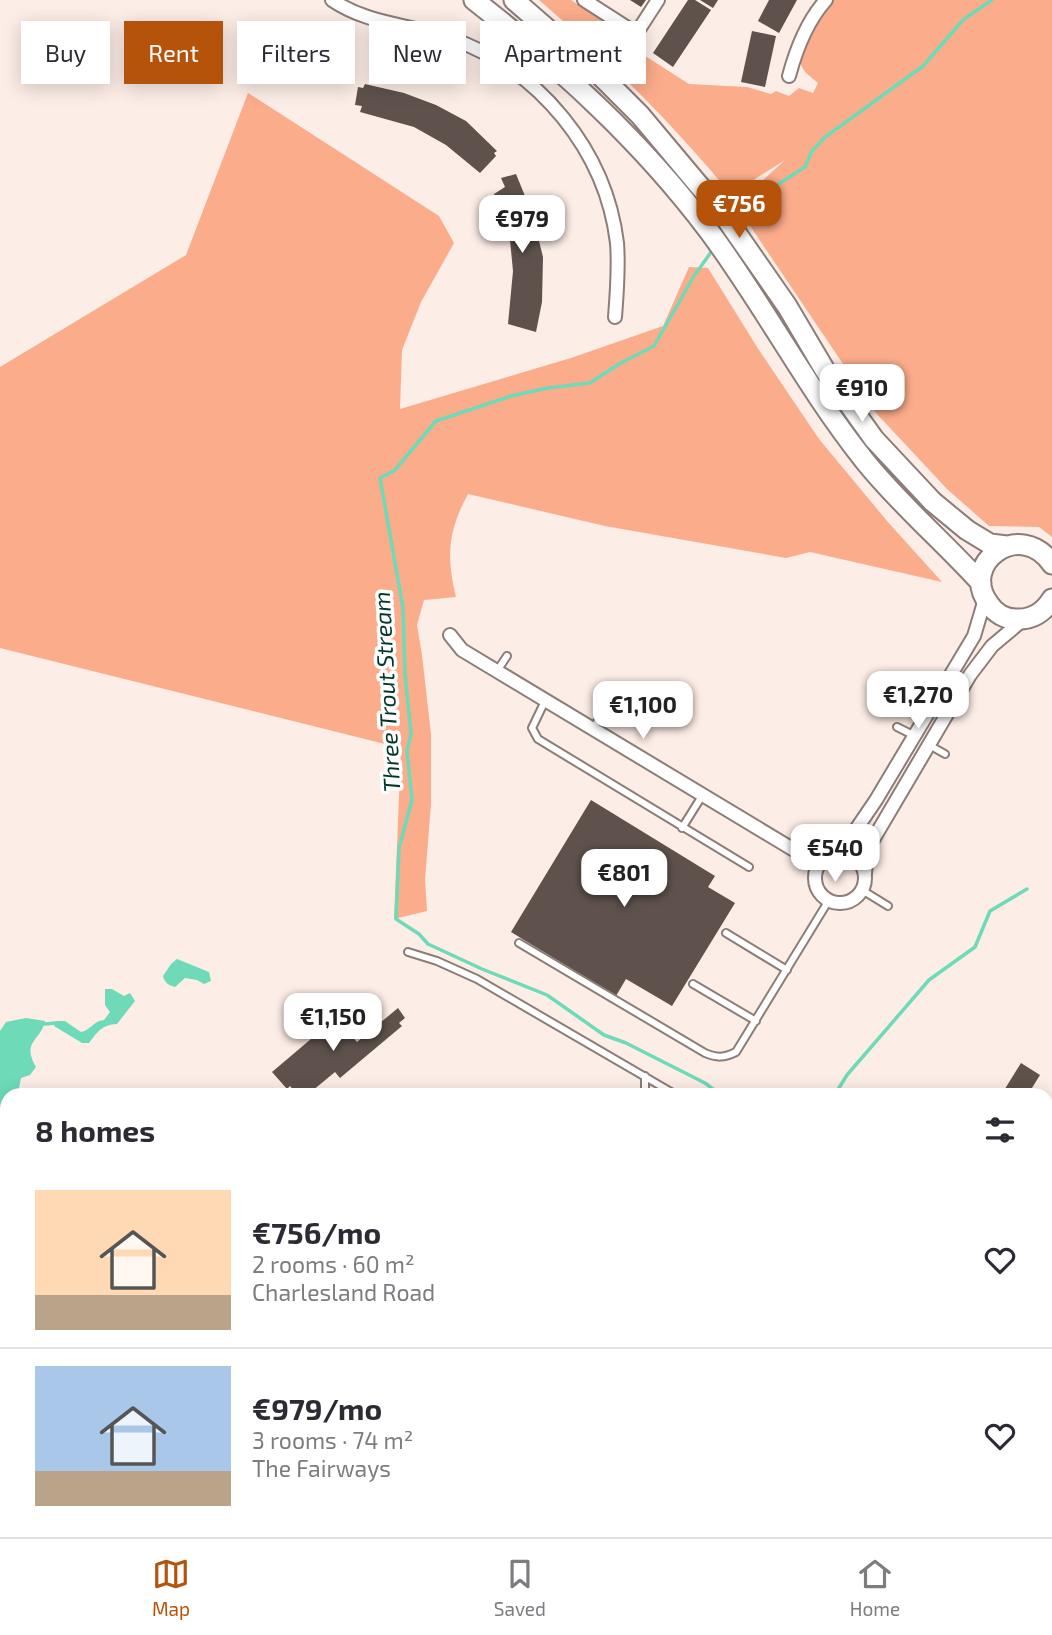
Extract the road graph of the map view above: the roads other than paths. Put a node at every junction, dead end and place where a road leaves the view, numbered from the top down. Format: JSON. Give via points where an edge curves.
{"nodes":[{"id":1,"x":332,"y":0,"type":"edge"},
{"id":2,"x":357,"y":0,"type":"edge"},
{"id":3,"x":474,"y":0,"type":"edge"},
{"id":4,"x":514,"y":0,"type":"edge"},
{"id":5,"x":584,"y":0,"type":"edge"},
{"id":6,"x":658,"y":0,"type":"edge"},
{"id":7,"x":826,"y":0,"type":"edge"},
{"id":8,"x":351,"y":13,"type":"junction"},
{"id":9,"x":617,"y":21,"type":"edge"},
{"id":10,"x":645,"y":21,"type":"edge"},
{"id":11,"x":789,"y":76,"type":"dead end"},
{"id":12,"x":615,"y":317,"type":"dead end"},
{"id":13,"x":1007,"y":546,"type":"junction"},
{"id":14,"x":1052,"y":564,"type":"edge"},
{"id":15,"x":983,"y":591,"type":"junction"},
{"id":16,"x":1052,"y":599,"type":"edge"},
{"id":17,"x":1028,"y":618,"type":"junction"},
{"id":18,"x":1052,"y":622,"type":"edge"},
{"id":19,"x":450,"y":635,"type":"dead end"},
{"id":20,"x":507,"y":656,"type":"dead end"},
{"id":21,"x":497,"y":671,"type":"junction"},
{"id":22,"x":545,"y":701,"type":"junction"},
{"id":23,"x":603,"y":712,"type":"dead end"},
{"id":24,"x":897,"y":727,"type":"dead end"},
{"id":25,"x":593,"y":730,"type":"junction"},
{"id":26,"x":915,"y":736,"type":"junction"},
{"id":27,"x":929,"y":745,"type":"junction"},
{"id":28,"x":945,"y":754,"type":"dead end"},
{"id":29,"x":702,"y":796,"type":"junction"},
{"id":30,"x":682,"y":828,"type":"junction"},
{"id":31,"x":840,"y":853,"type":"junction"},
{"id":32,"x":819,"y":865,"type":"junction"},
{"id":33,"x":749,"y":867,"type":"dead end"},
{"id":34,"x":865,"y":874,"type":"junction"},
{"id":35,"x":862,"y":890,"type":"junction"},
{"id":36,"x":829,"y":900,"type":"junction"},
{"id":37,"x":888,"y":906,"type":"dead end"},
{"id":38,"x":726,"y":933,"type":"dead end"},
{"id":39,"x":519,"y":943,"type":"dead end"},
{"id":40,"x":408,"y":952,"type":"dead end"},
{"id":41,"x":786,"y":970,"type":"junction"},
{"id":42,"x":693,"y":984,"type":"dead end"},
{"id":43,"x":756,"y":1021,"type":"junction"},
{"id":44,"x":645,"y":1076,"type":"junction"},
{"id":45,"x":645,"y":1088,"type":"edge"},
{"id":46,"x":665,"y":1088,"type":"edge"}],
"edges":[{"from":1,"to":8,"type":"street"},
{"from":2,"to":8,"type":"street"},
{"from":3,"to":15,"type":"main road","via":[[622,128],[709,231],[803,377],[864,461]]},
{"from":4,"to":13,"type":"main road","via":[[640,115],[723,214],[874,439],[933,502],[967,530],[990,544]]},
{"from":5,"to":9,"type":"street"},
{"from":6,"to":10,"type":"street"},
{"from":7,"to":11,"type":"street","via":[[797,48]]},
{"from":8,"to":12,"type":"street","via":[[434,33],[486,54],[539,92],[567,121],[591,159],[606,196],[617,242]]},
{"from":13,"to":14,"type":"main road","via":[[1038,549]]},
{"from":13,"to":15,"type":"main road","via":[[984,566]]},
{"from":15,"to":17,"type":"main road","via":[[999,614],[1016,620]]},
{"from":15,"to":26,"type":"street","via":[[974,636]]},
{"from":16,"to":17,"type":"main road"},
{"from":17,"to":18,"type":"main road"},
{"from":17,"to":27,"type":"street","via":[[992,646]]},
{"from":19,"to":21,"type":"street","via":[[462,650]]},
{"from":20,"to":21,"type":"lane"},
{"from":21,"to":22,"type":"street"},
{"from":22,"to":25,"type":"street"},
{"from":22,"to":30,"type":"lane","via":[[532,728],[538,739]]},
{"from":23,"to":25,"type":"lane"},
{"from":24,"to":26,"type":"lane"},
{"from":25,"to":29,"type":"street"},
{"from":26,"to":31,"type":"street"},
{"from":27,"to":28,"type":"lane"},
{"from":27,"to":34,"type":"street","via":[[867,850]]},
{"from":29,"to":30,"type":"lane"},
{"from":29,"to":32,"type":"street"},
{"from":30,"to":33,"type":"lane"},
{"from":31,"to":32,"type":"street"},
{"from":31,"to":34,"type":"street","via":[[856,859]]},
{"from":32,"to":36,"type":"street","via":[[818,889]]},
{"from":34,"to":35,"type":"street"},
{"from":35,"to":36,"type":"street","via":[[844,902]]},
{"from":35,"to":37,"type":"lane"},
{"from":36,"to":41,"type":"lane"},
{"from":38,"to":41,"type":"lane"},
{"from":39,"to":43,"type":"lane","via":[[716,1057],[736,1052]]},
{"from":40,"to":44,"type":"lane","via":[[477,979]]},
{"from":41,"to":43,"type":"lane"},
{"from":42,"to":43,"type":"lane"},
{"from":44,"to":45,"type":"lane"},
{"from":44,"to":46,"type":"lane"}]}
